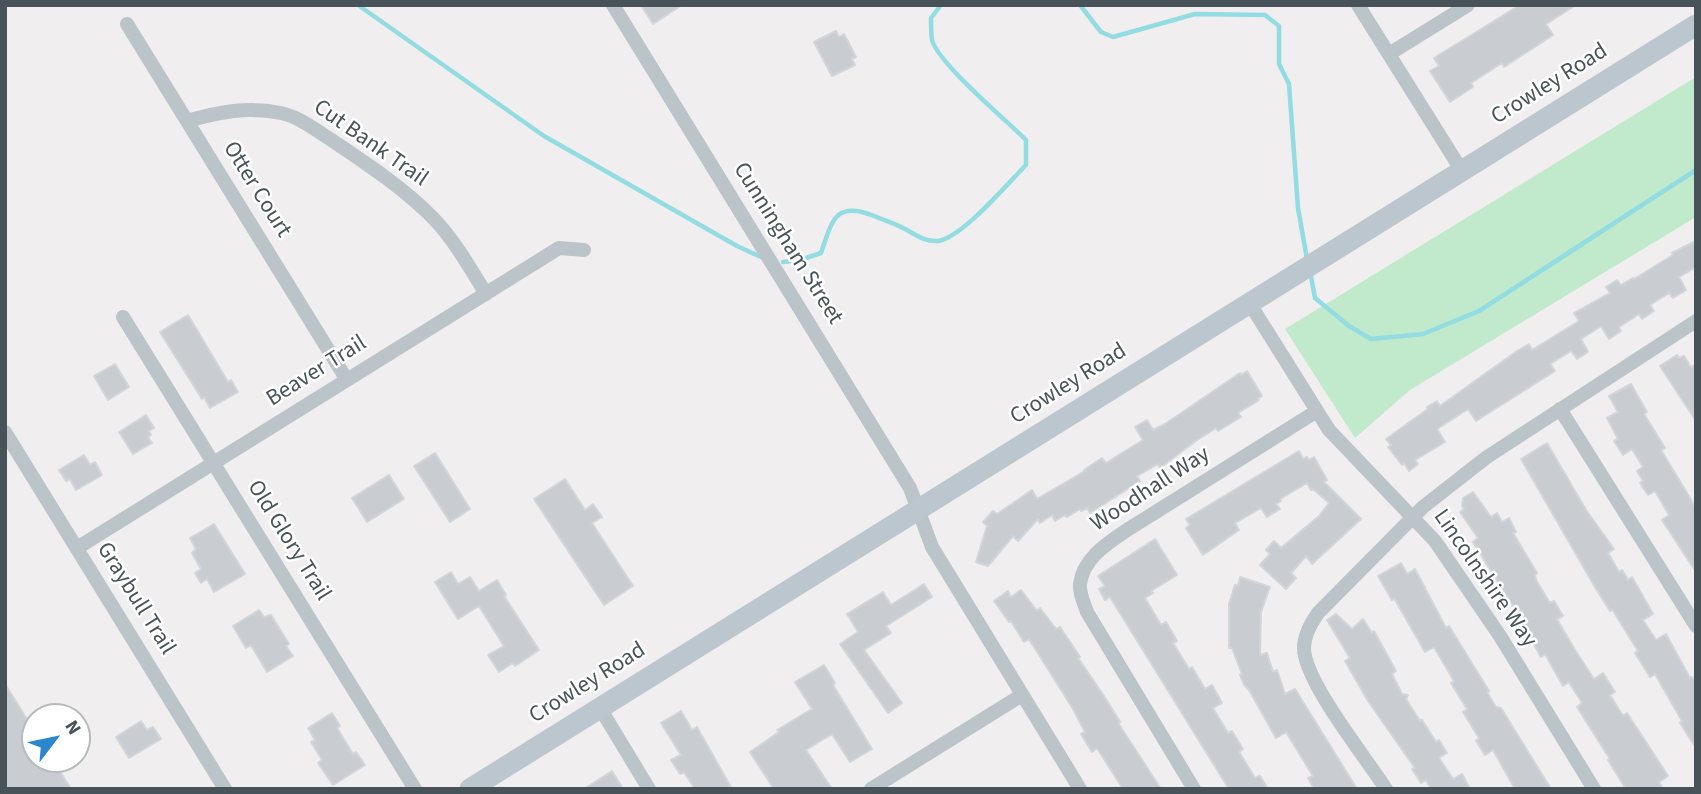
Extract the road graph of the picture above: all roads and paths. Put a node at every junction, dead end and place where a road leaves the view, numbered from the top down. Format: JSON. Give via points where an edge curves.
{"nodes":[{"id":1,"x":613,"y":5,"type":"edge"},
{"id":2,"x":1358,"y":5,"type":"edge"},
{"id":3,"x":1468,"y":5,"type":"edge"},
{"id":4,"x":127,"y":24,"type":"dead end"},
{"id":5,"x":1696,"y":25,"type":"edge"},
{"id":6,"x":1389,"y":54,"type":"junction"},
{"id":7,"x":187,"y":121,"type":"junction"},
{"id":8,"x":1462,"y":171,"type":"junction"},
{"id":9,"x":584,"y":250,"type":"dead end"},
{"id":10,"x":486,"y":294,"type":"junction"},
{"id":11,"x":1250,"y":304,"type":"junction"},
{"id":12,"x":123,"y":317,"type":"dead end"},
{"id":13,"x":1696,"y":321,"type":"edge"},
{"id":14,"x":347,"y":380,"type":"junction"},
{"id":15,"x":1560,"y":409,"type":"junction"},
{"id":16,"x":1317,"y":411,"type":"junction"},
{"id":17,"x":5,"y":432,"type":"edge"},
{"id":18,"x":213,"y":463,"type":"junction"},
{"id":19,"x":919,"y":509,"type":"junction"},
{"id":20,"x":1414,"y":517,"type":"junction"},
{"id":21,"x":77,"y":548,"type":"junction"},
{"id":22,"x":1696,"y":626,"type":"edge"},
{"id":23,"x":1022,"y":695,"type":"junction"},
{"id":24,"x":600,"y":708,"type":"junction"},
{"id":25,"x":225,"y":789,"type":"edge"},
{"id":26,"x":415,"y":789,"type":"edge"},
{"id":27,"x":470,"y":789,"type":"edge"},
{"id":28,"x":649,"y":789,"type":"edge"},
{"id":29,"x":871,"y":789,"type":"edge"},
{"id":30,"x":1080,"y":789,"type":"edge"},
{"id":31,"x":1194,"y":789,"type":"edge"},
{"id":32,"x":1386,"y":789,"type":"edge"},
{"id":33,"x":1594,"y":789,"type":"edge"}],
"edges":[{"from":1,"to":19,"type":"street","name":"Cunningham Street"},
{"from":2,"to":6,"type":"street"},
{"from":3,"to":6,"type":"street"},
{"from":4,"to":7,"type":"street","name":"Otter Court"},
{"from":5,"to":8,"type":"main road","name":"Crowley Road"},
{"from":6,"to":8,"type":"street"},
{"from":7,"to":10,"type":"street","name":"Cut Bank Trail","via":[[253,109],[284,113],[307,125],[397,187],[434,219],[458,247]]},
{"from":7,"to":14,"type":"street","name":"Otter Court"},
{"from":8,"to":11,"type":"main road","name":"Crowley Road"},
{"from":9,"to":10,"type":"street","name":"Beaver Trail","via":[[559,248]]},
{"from":10,"to":14,"type":"street","name":"Beaver Trail"},
{"from":11,"to":16,"type":"street","name":"Lincolnshire Way"},
{"from":11,"to":19,"type":"main road","name":"Crowley Road"},
{"from":12,"to":18,"type":"street","name":"Old Glory Trail"},
{"from":13,"to":15,"type":"street"},
{"from":14,"to":18,"type":"street","name":"Beaver Trail"},
{"from":15,"to":20,"type":"street","via":[[1488,457]]},
{"from":15,"to":22,"type":"street"},
{"from":16,"to":20,"type":"street","name":"Lincolnshire Way","via":[[1338,440]]},
{"from":16,"to":31,"type":"street","name":"Woodhall Way","via":[[1101,548],[1090,559],[1080,583],[1087,611]]},
{"from":17,"to":21,"type":"street","name":"Graybull Trail"},
{"from":18,"to":21,"type":"street","name":"Beaver Trail"},
{"from":18,"to":26,"type":"street","name":"Old Glory Trail"},
{"from":19,"to":23,"type":"street","name":"Cunningham Street","via":[[932,547]]},
{"from":19,"to":24,"type":"main road","name":"Crowley Road"},
{"from":20,"to":32,"type":"street","via":[[1318,612],[1304,645],[1311,671],[1338,721]]},
{"from":20,"to":33,"type":"street","name":"Lincolnshire Way","via":[[1500,636]]},
{"from":21,"to":25,"type":"street","name":"Graybull Trail"},
{"from":23,"to":29,"type":"street"},
{"from":23,"to":30,"type":"street","name":"Cunningham Street"},
{"from":24,"to":27,"type":"main road","name":"Crowley Road"},
{"from":24,"to":28,"type":"street"}]}
